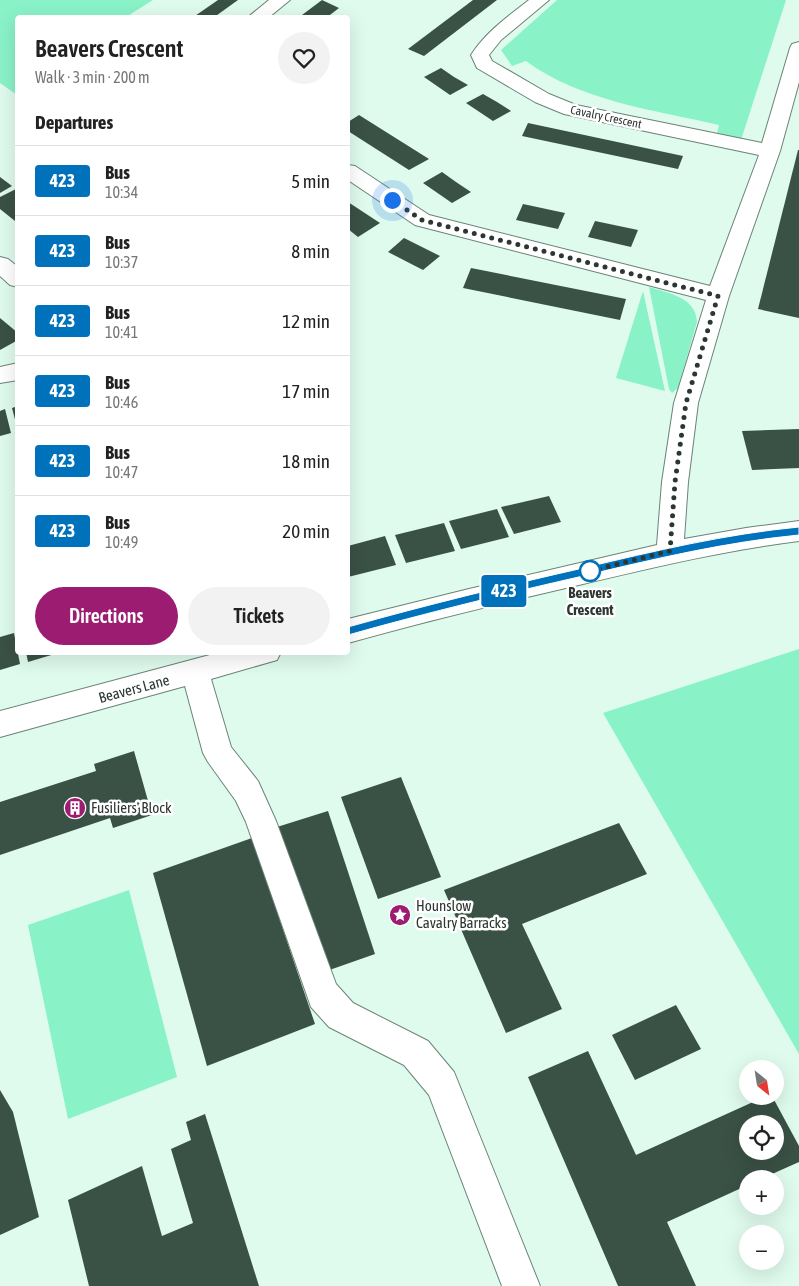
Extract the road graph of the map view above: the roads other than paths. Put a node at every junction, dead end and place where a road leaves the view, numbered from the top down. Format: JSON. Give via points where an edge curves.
{"nodes":[{"id":1,"x":281,"y":0,"type":"edge"},
{"id":2,"x":540,"y":0,"type":"edge"},
{"id":3,"x":260,"y":15,"type":"edge"},
{"id":4,"x":799,"y":48,"type":"edge"},
{"id":5,"x":770,"y":151,"type":"junction"},
{"id":6,"x":350,"y":172,"type":"edge"},
{"id":7,"x":0,"y":264,"type":"edge"},
{"id":8,"x":15,"y":277,"type":"edge"},
{"id":9,"x":718,"y":296,"type":"junction"},
{"id":10,"x":15,"y":372,"type":"edge"},
{"id":11,"x":0,"y":375,"type":"edge"},
{"id":12,"x":799,"y":531,"type":"edge"},
{"id":13,"x":670,"y":551,"type":"junction"},
{"id":14,"x":350,"y":630,"type":"edge"},
{"id":15,"x":256,"y":655,"type":"edge"},
{"id":16,"x":195,"y":672,"type":"junction"},
{"id":17,"x":0,"y":724,"type":"edge"},
{"id":18,"x":521,"y":1286,"type":"edge"}],
"edges":[{"from":1,"to":3,"type":"street"},
{"from":2,"to":5,"type":"street","name":"Cavalry Crescent","via":[[486,45],[480,55],[484,64],[542,98],[572,110]]},
{"from":4,"to":5,"type":"street"},
{"from":5,"to":9,"type":"street"},
{"from":6,"to":9,"type":"street","via":[[422,220]]},
{"from":7,"to":8,"type":"street"},
{"from":9,"to":13,"type":"street","via":[[686,403]]},
{"from":10,"to":11,"type":"street"},
{"from":12,"to":13,"type":"street","via":[[762,534]]},
{"from":13,"to":14,"type":"street","via":[[436,606]]},
{"from":15,"to":16,"type":"street","name":"Beavers Lane"},
{"from":16,"to":17,"type":"street","name":"Beavers Lane"},
{"from":16,"to":18,"type":"street","via":[[218,753],[247,791],[261,821],[323,995],[340,1015],[416,1053],[442,1084]]}]}
